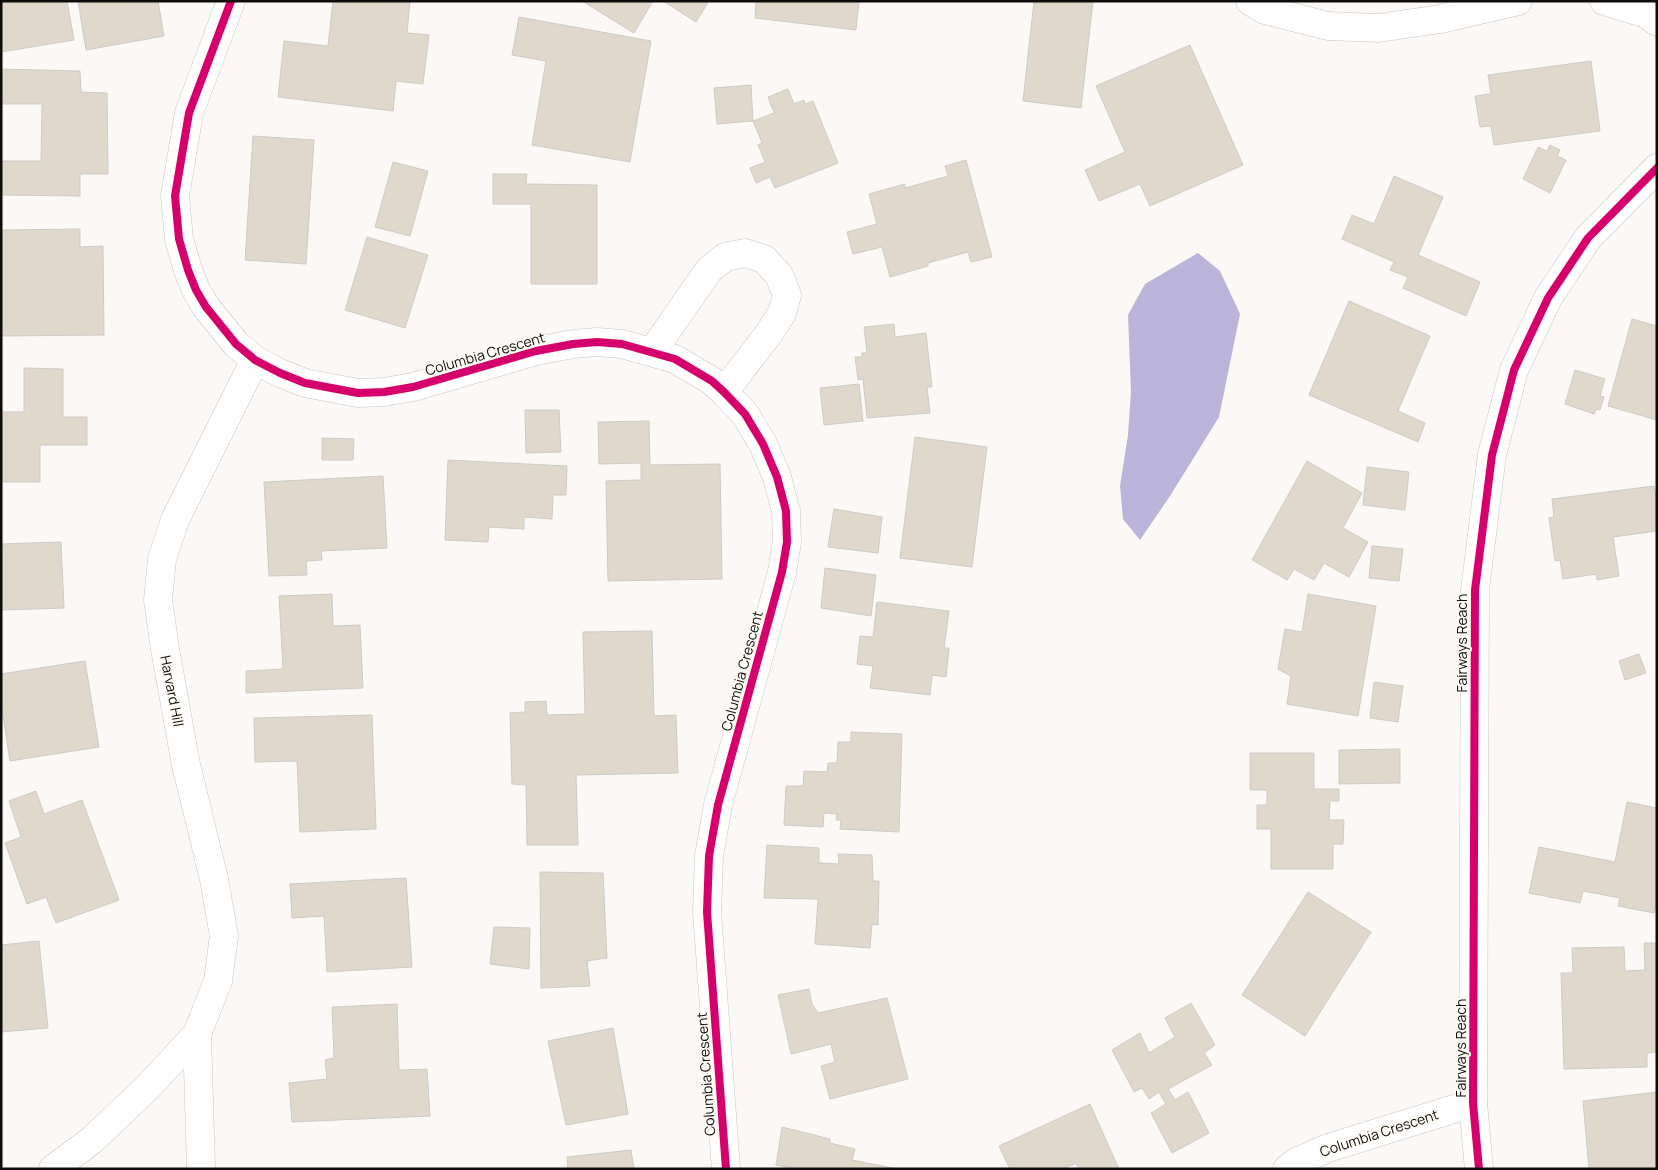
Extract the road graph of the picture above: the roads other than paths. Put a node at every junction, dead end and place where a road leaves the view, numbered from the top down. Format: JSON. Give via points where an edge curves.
{"nodes":[{"id":1,"x":231,"y":1,"type":"edge"},
{"id":2,"x":1250,"y":1,"type":"edge"},
{"id":3,"x":1518,"y":1,"type":"edge"},
{"id":4,"x":1604,"y":1,"type":"edge"},
{"id":5,"x":1657,"y":22,"type":"edge"},
{"id":6,"x":1657,"y":168,"type":"edge"},
{"id":7,"x":652,"y":352,"type":"junction"},
{"id":8,"x":255,"y":360,"type":"junction"},
{"id":9,"x":724,"y":392,"type":"junction"},
{"id":10,"x":197,"y":1034,"type":"junction"},
{"id":11,"x":1473,"y":1103,"type":"junction"},
{"id":12,"x":53,"y":1169,"type":"edge"},
{"id":13,"x":201,"y":1169,"type":"edge"},
{"id":14,"x":726,"y":1169,"type":"edge"},
{"id":15,"x":1287,"y":1169,"type":"edge"},
{"id":16,"x":1479,"y":1169,"type":"edge"}],
"edges":[{"from":1,"to":8,"type":"street","name":"Columbia Crescent","via":[[189,113],[175,196],[179,239],[196,290],[221,327]]},
{"from":2,"to":3,"type":"street","via":[[1265,10],[1328,26],[1379,28],[1440,19]]},
{"from":4,"to":5,"type":"street","via":[[1646,14]]},
{"from":6,"to":11,"type":"street","name":"Fairways Reach","via":[[1588,238],[1548,298],[1514,370],[1492,454],[1475,590]]},
{"from":7,"to":8,"type":"street","name":"Columbia Crescent","via":[[622,344],[573,344],[536,351],[413,388],[358,393],[305,383]]},
{"from":7,"to":9,"type":"street","name":"Columbia Crescent","via":[[695,370]]},
{"from":7,"to":9,"type":"street","via":[[709,270],[725,257],[745,253],[764,259],[779,275],[787,295],[782,313]]},
{"from":8,"to":10,"type":"street","name":"Harvard Hill","via":[[175,520],[162,559],[158,600],[186,765],[224,936],[218,981]]},
{"from":9,"to":14,"type":"street","name":"Columbia Crescent","via":[[745,414],[778,477],[786,511],[787,542],[782,572],[718,805],[709,856],[706,912]]},
{"from":10,"to":12,"type":"street","via":[[148,1088],[92,1140]]},
{"from":10,"to":13,"type":"street"},
{"from":11,"to":15,"type":"street","name":"Columbia Crescent","via":[[1328,1148]]},
{"from":11,"to":16,"type":"street","name":"Fairways Reach"}]}
